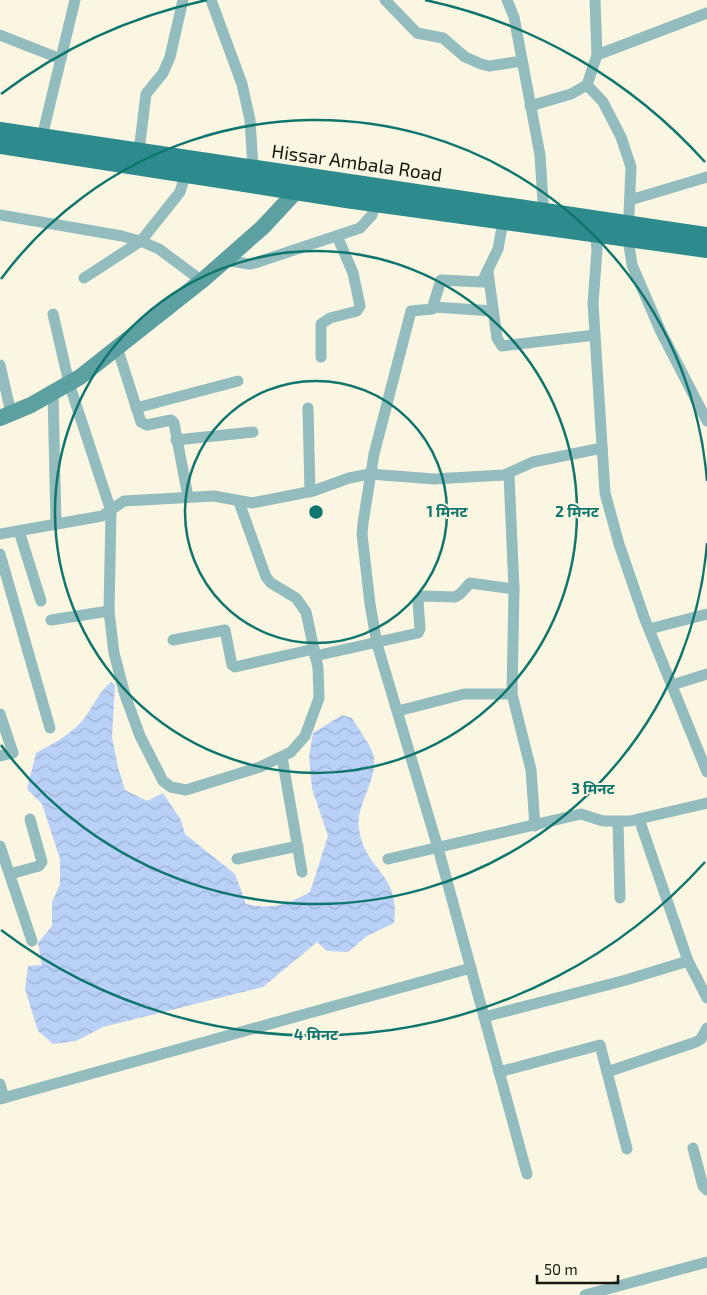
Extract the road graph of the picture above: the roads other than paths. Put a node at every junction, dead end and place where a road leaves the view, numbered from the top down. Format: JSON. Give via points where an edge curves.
{"nodes":[{"id":1,"x":75,"y":0,"type":"edge"},
{"id":2,"x":183,"y":0,"type":"edge"},
{"id":3,"x":211,"y":0,"type":"edge"},
{"id":4,"x":386,"y":0,"type":"edge"},
{"id":5,"x":507,"y":0,"type":"edge"},
{"id":6,"x":595,"y":0,"type":"edge"},
{"id":7,"x":707,"y":14,"type":"edge"},
{"id":8,"x":0,"y":35,"type":"edge"},
{"id":9,"x":597,"y":55,"type":"junction"},
{"id":10,"x":61,"y":58,"type":"junction"},
{"id":11,"x":522,"y":61,"type":"junction"},
{"id":12,"x":587,"y":85,"type":"junction"},
{"id":13,"x":530,"y":106,"type":"junction"},
{"id":14,"x":0,"y":131,"type":"edge"},
{"id":15,"x":42,"y":137,"type":"junction"},
{"id":16,"x":0,"y":145,"type":"edge"},
{"id":17,"x":139,"y":151,"type":"junction"},
{"id":18,"x":254,"y":168,"type":"junction"},
{"id":19,"x":186,"y":174,"type":"junction"},
{"id":20,"x":312,"y":177,"type":"junction"},
{"id":21,"x":707,"y":177,"type":"edge"},
{"id":22,"x":295,"y":191,"type":"junction"},
{"id":23,"x":630,"y":200,"type":"junction"},
{"id":24,"x":375,"y":203,"type":"junction"},
{"id":25,"x":504,"y":213,"type":"junction"},
{"id":26,"x":0,"y":215,"type":"edge"},
{"id":27,"x":544,"y":219,"type":"junction"},
{"id":28,"x":595,"y":226,"type":"junction"},
{"id":29,"x":629,"y":231,"type":"junction"},
{"id":30,"x":337,"y":236,"type":"junction"},
{"id":31,"x":707,"y":236,"type":"edge"},
{"id":32,"x":141,"y":241,"type":"junction"},
{"id":33,"x":707,"y":249,"type":"edge"},
{"id":34,"x":225,"y":260,"type":"junction"},
{"id":35,"x":488,"y":270,"type":"junction"},
{"id":36,"x":84,"y":278,"type":"dead end"},
{"id":37,"x":202,"y":281,"type":"junction"},
{"id":38,"x":434,"y":307,"type":"junction"},
{"id":39,"x":493,"y":311,"type":"junction"},
{"id":40,"x":53,"y":314,"type":"dead end"},
{"id":41,"x":595,"y":335,"type":"junction"},
{"id":42,"x":117,"y":347,"type":"junction"},
{"id":43,"x":321,"y":357,"type":"dead end"},
{"id":44,"x":0,"y":365,"type":"edge"},
{"id":45,"x":238,"y":381,"type":"dead end"},
{"id":46,"x":69,"y":383,"type":"junction"},
{"id":47,"x":53,"y":392,"type":"junction"},
{"id":48,"x":136,"y":408,"type":"junction"},
{"id":49,"x":308,"y":408,"type":"dead end"},
{"id":50,"x":6,"y":416,"type":"edge"},
{"id":51,"x":707,"y":421,"type":"edge"},
{"id":52,"x":253,"y":432,"type":"dead end"},
{"id":53,"x":176,"y":440,"type":"junction"},
{"id":54,"x":602,"y":448,"type":"junction"},
{"id":55,"x":370,"y":474,"type":"junction"},
{"id":56,"x":509,"y":474,"type":"junction"},
{"id":57,"x":310,"y":492,"type":"junction"},
{"id":58,"x":188,"y":497,"type":"junction"},
{"id":59,"x":239,"y":502,"type":"junction"},
{"id":60,"x":111,"y":511,"type":"junction"},
{"id":61,"x":56,"y":524,"type":"junction"},
{"id":62,"x":20,"y":531,"type":"junction"},
{"id":63,"x":0,"y":534,"type":"edge"},
{"id":64,"x":0,"y":554,"type":"edge"},
{"id":65,"x":514,"y":589,"type":"junction"},
{"id":66,"x":40,"y":601,"type":"dead end"},
{"id":67,"x":109,"y":611,"type":"junction"},
{"id":68,"x":707,"y":614,"type":"edge"},
{"id":69,"x":51,"y":620,"type":"dead end"},
{"id":70,"x":649,"y":630,"type":"junction"},
{"id":71,"x":173,"y":640,"type":"dead end"},
{"id":72,"x":377,"y":644,"type":"junction"},
{"id":73,"x":315,"y":653,"type":"junction"},
{"id":74,"x":707,"y":674,"type":"edge"},
{"id":75,"x":672,"y":685,"type":"junction"},
{"id":76,"x":512,"y":694,"type":"junction"},
{"id":77,"x":398,"y":711,"type":"junction"},
{"id":78,"x":0,"y":714,"type":"edge"},
{"id":79,"x":50,"y":728,"type":"dead end"},
{"id":80,"x":707,"y":737,"type":"edge"},
{"id":81,"x":695,"y":741,"type":"junction"},
{"id":82,"x":0,"y":756,"type":"edge"},
{"id":83,"x":282,"y":757,"type":"junction"},
{"id":84,"x":707,"y":772,"type":"edge"},
{"id":85,"x":707,"y":803,"type":"edge"},
{"id":86,"x":30,"y":819,"type":"dead end"},
{"id":87,"x":639,"y":819,"type":"junction"},
{"id":88,"x":618,"y":822,"type":"junction"},
{"id":89,"x":535,"y":826,"type":"junction"},
{"id":90,"x":0,"y":846,"type":"edge"},
{"id":91,"x":298,"y":846,"type":"junction"},
{"id":92,"x":438,"y":848,"type":"junction"},
{"id":93,"x":237,"y":859,"type":"dead end"},
{"id":94,"x":388,"y":859,"type":"dead end"},
{"id":95,"x":302,"y":872,"type":"dead end"},
{"id":96,"x":10,"y":874,"type":"junction"},
{"id":97,"x":620,"y":898,"type":"dead end"},
{"id":98,"x":32,"y":941,"type":"dead end"},
{"id":99,"x":688,"y":961,"type":"junction"},
{"id":100,"x":471,"y":968,"type":"junction"},
{"id":101,"x":707,"y":998,"type":"edge"},
{"id":102,"x":484,"y":1017,"type":"junction"},
{"id":103,"x":707,"y":1028,"type":"edge"},
{"id":104,"x":499,"y":1072,"type":"junction"},
{"id":105,"x":607,"y":1072,"type":"junction"},
{"id":106,"x":0,"y":1084,"type":"edge"},
{"id":107,"x":2,"y":1099,"type":"edge"},
{"id":108,"x":694,"y":1148,"type":"dead end"},
{"id":109,"x":627,"y":1149,"type":"dead end"},
{"id":110,"x":527,"y":1174,"type":"dead end"},
{"id":111,"x":707,"y":1190,"type":"edge"},
{"id":112,"x":707,"y":1262,"type":"edge"},
{"id":113,"x":585,"y":1295,"type":"edge"}],
"edges":[{"from":1,"to":10,"type":"street"},
{"from":2,"to":17,"type":"street","via":[[170,57],[163,73],[146,94]]},
{"from":3,"to":18,"type":"street","via":[[242,84],[250,120]]},
{"from":4,"to":11,"type":"street","via":[[417,33],[443,38],[465,57],[489,66]]},
{"from":5,"to":11,"type":"street","via":[[514,17]]},
{"from":6,"to":9,"type":"street"},
{"from":7,"to":9,"type":"street"},
{"from":8,"to":10,"type":"street"},
{"from":9,"to":12,"type":"street"},
{"from":10,"to":15,"type":"street"},
{"from":11,"to":13,"type":"street"},
{"from":12,"to":13,"type":"street","via":[[571,94]]},
{"from":12,"to":23,"type":"street","via":[[603,102],[621,137],[631,167]]},
{"from":13,"to":27,"type":"street","via":[[540,155]]},
{"from":14,"to":15,"type":"main road","name":"Hissar Ambala Road"},
{"from":15,"to":17,"type":"main road","name":"Hissar Ambala Road"},
{"from":16,"to":19,"type":"main road","name":"Hissar Ambala Road"},
{"from":17,"to":18,"type":"main road","name":"Hissar Ambala Road"},
{"from":18,"to":20,"type":"main road","name":"Hissar Ambala Road"},
{"from":19,"to":22,"type":"main road","name":"Hissar Ambala Road"},
{"from":19,"to":32,"type":"street","via":[[180,192]]},
{"from":20,"to":22,"type":"street"},
{"from":20,"to":25,"type":"main road","name":"Hissar Ambala Road"},
{"from":21,"to":23,"type":"street"},
{"from":22,"to":24,"type":"main road","name":"Hissar Ambala Road"},
{"from":22,"to":34,"type":"street"},
{"from":23,"to":29,"type":"street"},
{"from":24,"to":25,"type":"main road","name":"Hissar Ambala Road"},
{"from":24,"to":30,"type":"street","via":[[372,214],[360,228]]},
{"from":25,"to":27,"type":"main road","name":"Hissar Ambala Road"},
{"from":25,"to":35,"type":"street","via":[[498,249]]},
{"from":26,"to":32,"type":"street"},
{"from":27,"to":28,"type":"main road","name":"Hissar Ambala Road"},
{"from":28,"to":29,"type":"main road","name":"Hissar Ambala Road"},
{"from":28,"to":41,"type":"street"},
{"from":29,"to":31,"type":"main road","name":"Hissar Ambala Road"},
{"from":29,"to":33,"type":"main road","name":"Hissar Ambala Road"},
{"from":29,"to":51,"type":"street","via":[[632,265],[641,290]]},
{"from":30,"to":34,"type":"street","via":[[255,263]]},
{"from":30,"to":43,"type":"street","via":[[353,274],[360,306],[357,311],[330,318],[321,324]]},
{"from":32,"to":36,"type":"street"},
{"from":32,"to":37,"type":"street","via":[[159,249]]},
{"from":34,"to":37,"type":"street"},
{"from":35,"to":38,"type":"street","via":[[482,282],[440,280]]},
{"from":35,"to":39,"type":"street"},
{"from":37,"to":42,"type":"street"},
{"from":38,"to":39,"type":"street"},
{"from":38,"to":55,"type":"street","via":[[411,311]]},
{"from":39,"to":41,"type":"street","via":[[497,338],[502,346]]},
{"from":40,"to":46,"type":"street"},
{"from":41,"to":54,"type":"street"},
{"from":42,"to":46,"type":"street"},
{"from":42,"to":48,"type":"street"},
{"from":44,"to":50,"type":"street"},
{"from":45,"to":48,"type":"street"},
{"from":46,"to":47,"type":"street"},
{"from":46,"to":60,"type":"street"},
{"from":47,"to":50,"type":"street"},
{"from":47,"to":61,"type":"street"},
{"from":48,"to":53,"type":"street","via":[[144,424],[173,421]]},
{"from":49,"to":57,"type":"street"},
{"from":52,"to":53,"type":"street"},
{"from":53,"to":58,"type":"street"},
{"from":54,"to":56,"type":"street","via":[[533,462]]},
{"from":54,"to":70,"type":"street","via":[[605,493]]},
{"from":55,"to":56,"type":"street","via":[[434,479]]},
{"from":55,"to":57,"type":"street"},
{"from":55,"to":72,"type":"street","via":[[362,534]]},
{"from":56,"to":65,"type":"street"},
{"from":57,"to":59,"type":"street","via":[[261,502]]},
{"from":58,"to":59,"type":"street","via":[[214,496]]},
{"from":58,"to":60,"type":"street","via":[[124,501]]},
{"from":59,"to":73,"type":"street","via":[[266,577],[270,583],[296,598],[306,612]]},
{"from":60,"to":61,"type":"street","via":[[102,516]]},
{"from":60,"to":67,"type":"street"},
{"from":61,"to":62,"type":"street"},
{"from":62,"to":63,"type":"street"},
{"from":62,"to":66,"type":"street"},
{"from":64,"to":79,"type":"street"},
{"from":65,"to":72,"type":"street","via":[[470,583],[455,596],[422,596],[418,601],[418,633]]},
{"from":65,"to":76,"type":"street"},
{"from":67,"to":69,"type":"street"},
{"from":67,"to":83,"type":"street","via":[[114,653],[125,695],[140,736],[163,781],[171,787],[186,790]]},
{"from":68,"to":70,"type":"street"},
{"from":70,"to":75,"type":"street"},
{"from":71,"to":73,"type":"street","via":[[225,630],[232,665],[239,667]]},
{"from":72,"to":73,"type":"street"},
{"from":72,"to":77,"type":"street"},
{"from":73,"to":83,"type":"street","via":[[319,698],[305,736]]},
{"from":74,"to":75,"type":"street"},
{"from":75,"to":81,"type":"street"},
{"from":76,"to":77,"type":"street","via":[[464,694]]},
{"from":76,"to":89,"type":"street","via":[[531,770]]},
{"from":77,"to":92,"type":"street"},
{"from":78,"to":82,"type":"street","via":[[12,753]]},
{"from":80,"to":81,"type":"street"},
{"from":81,"to":84,"type":"street"},
{"from":83,"to":91,"type":"street"},
{"from":85,"to":87,"type":"street"},
{"from":86,"to":96,"type":"street","via":[[42,862],[39,866]]},
{"from":87,"to":88,"type":"street"},
{"from":87,"to":99,"type":"street"},
{"from":88,"to":89,"type":"street","via":[[581,814]]},
{"from":88,"to":97,"type":"street"},
{"from":89,"to":92,"type":"street"},
{"from":90,"to":96,"type":"street"},
{"from":91,"to":93,"type":"street"},
{"from":91,"to":95,"type":"street"},
{"from":92,"to":94,"type":"street"},
{"from":92,"to":100,"type":"street"},
{"from":96,"to":98,"type":"street"},
{"from":99,"to":101,"type":"street"},
{"from":99,"to":102,"type":"street"},
{"from":100,"to":102,"type":"street"},
{"from":100,"to":107,"type":"street"},
{"from":102,"to":104,"type":"street"},
{"from":103,"to":105,"type":"street","via":[[696,1042]]},
{"from":104,"to":105,"type":"street","via":[[599,1044]]},
{"from":104,"to":110,"type":"street"},
{"from":105,"to":109,"type":"street"},
{"from":106,"to":107,"type":"street"},
{"from":108,"to":111,"type":"street","via":[[703,1186]]},
{"from":112,"to":113,"type":"street"}]}
